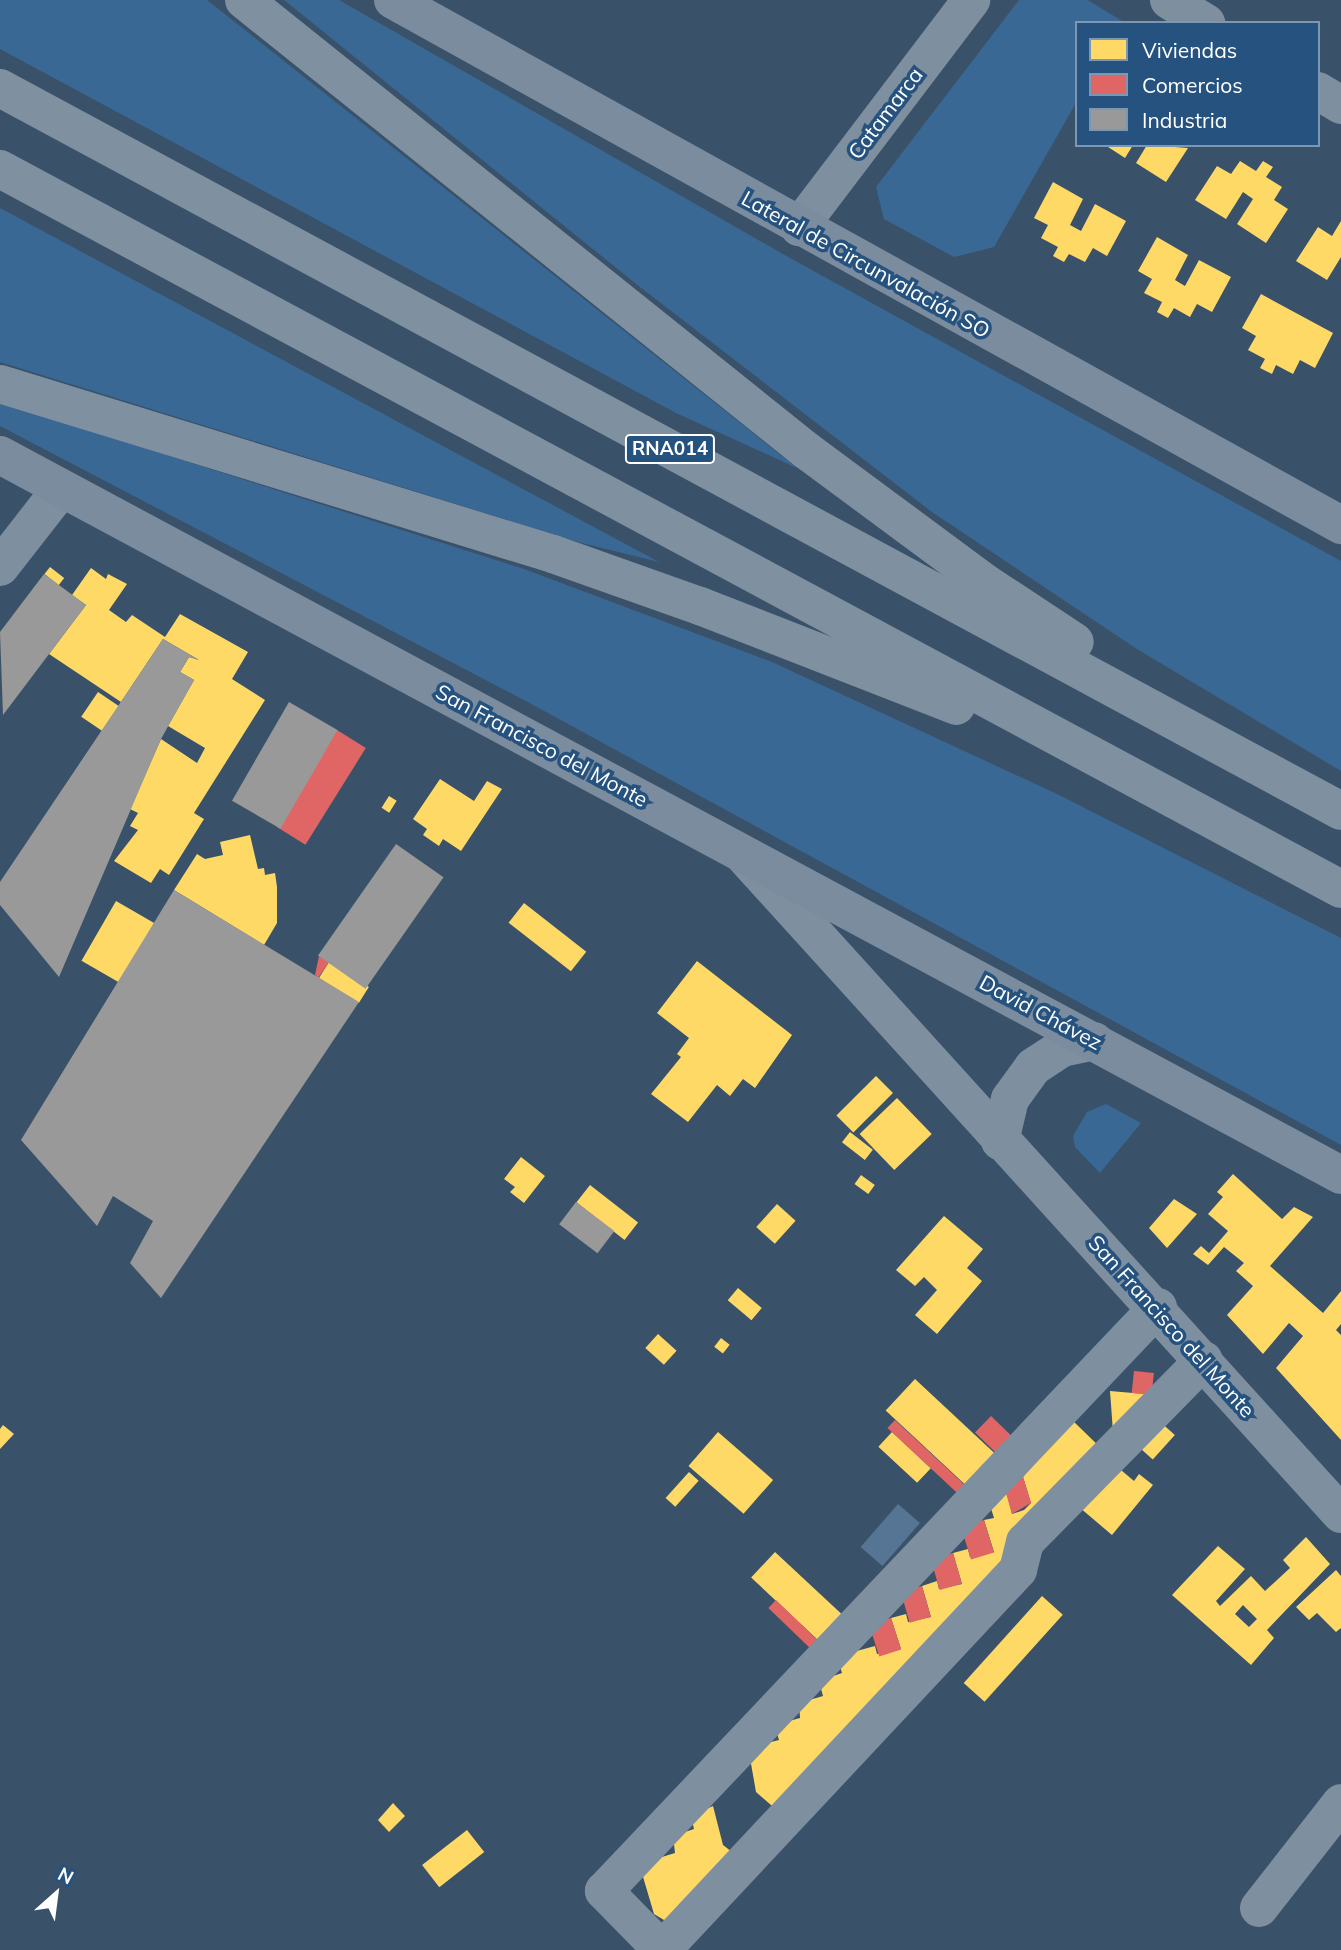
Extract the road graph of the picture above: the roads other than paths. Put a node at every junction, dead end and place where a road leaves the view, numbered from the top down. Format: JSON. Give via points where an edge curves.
{"nodes":[{"id":1,"x":244,"y":0,"type":"edge"},
{"id":2,"x":393,"y":0,"type":"edge"},
{"id":3,"x":971,"y":0,"type":"edge"},
{"id":4,"x":1169,"y":0,"type":"edge"},
{"id":5,"x":1203,"y":21,"type":"edge"},
{"id":6,"x":0,"y":88,"type":"edge"},
{"id":7,"x":1320,"y":92,"type":"edge"},
{"id":8,"x":1341,"y":105,"type":"edge"},
{"id":9,"x":0,"y":169,"type":"edge"},
{"id":10,"x":799,"y":227,"type":"junction"},
{"id":11,"x":0,"y":384,"type":"edge"},
{"id":12,"x":0,"y":455,"type":"edge"},
{"id":13,"x":61,"y":489,"type":"junction"},
{"id":14,"x":1341,"y":525,"type":"edge"},
{"id":15,"x":0,"y":567,"type":"edge"},
{"id":16,"x":1126,"y":773,"type":"junction"},
{"id":17,"x":1278,"y":777,"type":"junction"},
{"id":18,"x":1341,"y":811,"type":"edge"},
{"id":19,"x":741,"y":851,"type":"junction"},
{"id":20,"x":1341,"y":889,"type":"edge"},
{"id":21,"x":1094,"y":1041,"type":"junction"},
{"id":22,"x":1000,"y":1141,"type":"junction"},
{"id":23,"x":1341,"y":1175,"type":"edge"},
{"id":24,"x":1158,"y":1307,"type":"junction"},
{"id":25,"x":1204,"y":1360,"type":"junction"},
{"id":26,"x":1341,"y":1514,"type":"edge"},
{"id":27,"x":1341,"y":1803,"type":"edge"},
{"id":28,"x":1259,"y":1908,"type":"dead end"},
{"id":29,"x":662,"y":1950,"type":"edge"}],
"edges":[{"from":1,"to":17,"type":"highway","via":[[807,451],[987,584]]},
{"from":2,"to":10,"type":"street","name":"Lateral de Circunvalación SO"},
{"from":3,"to":10,"type":"street","name":"Catamarca"},
{"from":4,"to":5,"type":"street"},
{"from":6,"to":17,"type":"highway","number":"RNA014"},
{"from":7,"to":8,"type":"street"},
{"from":9,"to":16,"type":"highway"},
{"from":10,"to":14,"type":"street","name":"Lateral de Circunvalación SO"},
{"from":11,"to":16,"type":"highway","via":[[553,554],[700,606]]},
{"from":12,"to":13,"type":"street","name":"San Francisco del Monte"},
{"from":13,"to":15,"type":"street"},
{"from":13,"to":19,"type":"street","name":"San Francisco del Monte"},
{"from":16,"to":20,"type":"highway"},
{"from":17,"to":18,"type":"highway","number":"RNA014"},
{"from":19,"to":21,"type":"street","name":"David Chávez"},
{"from":19,"to":22,"type":"street","name":"San Francisco del Monte"},
{"from":21,"to":22,"type":"street","via":[[1062,1048],[1033,1067],[1010,1098]]},
{"from":21,"to":23,"type":"street","name":"David Chávez"},
{"from":22,"to":24,"type":"street","name":"San Francisco del Monte"},
{"from":24,"to":25,"type":"street","name":"San Francisco del Monte"},
{"from":24,"to":29,"type":"street","via":[[604,1891]]},
{"from":25,"to":26,"type":"street","name":"San Francisco del Monte"},
{"from":25,"to":29,"type":"street","via":[[1025,1542],[1018,1570]]},
{"from":27,"to":28,"type":"street"}]}
